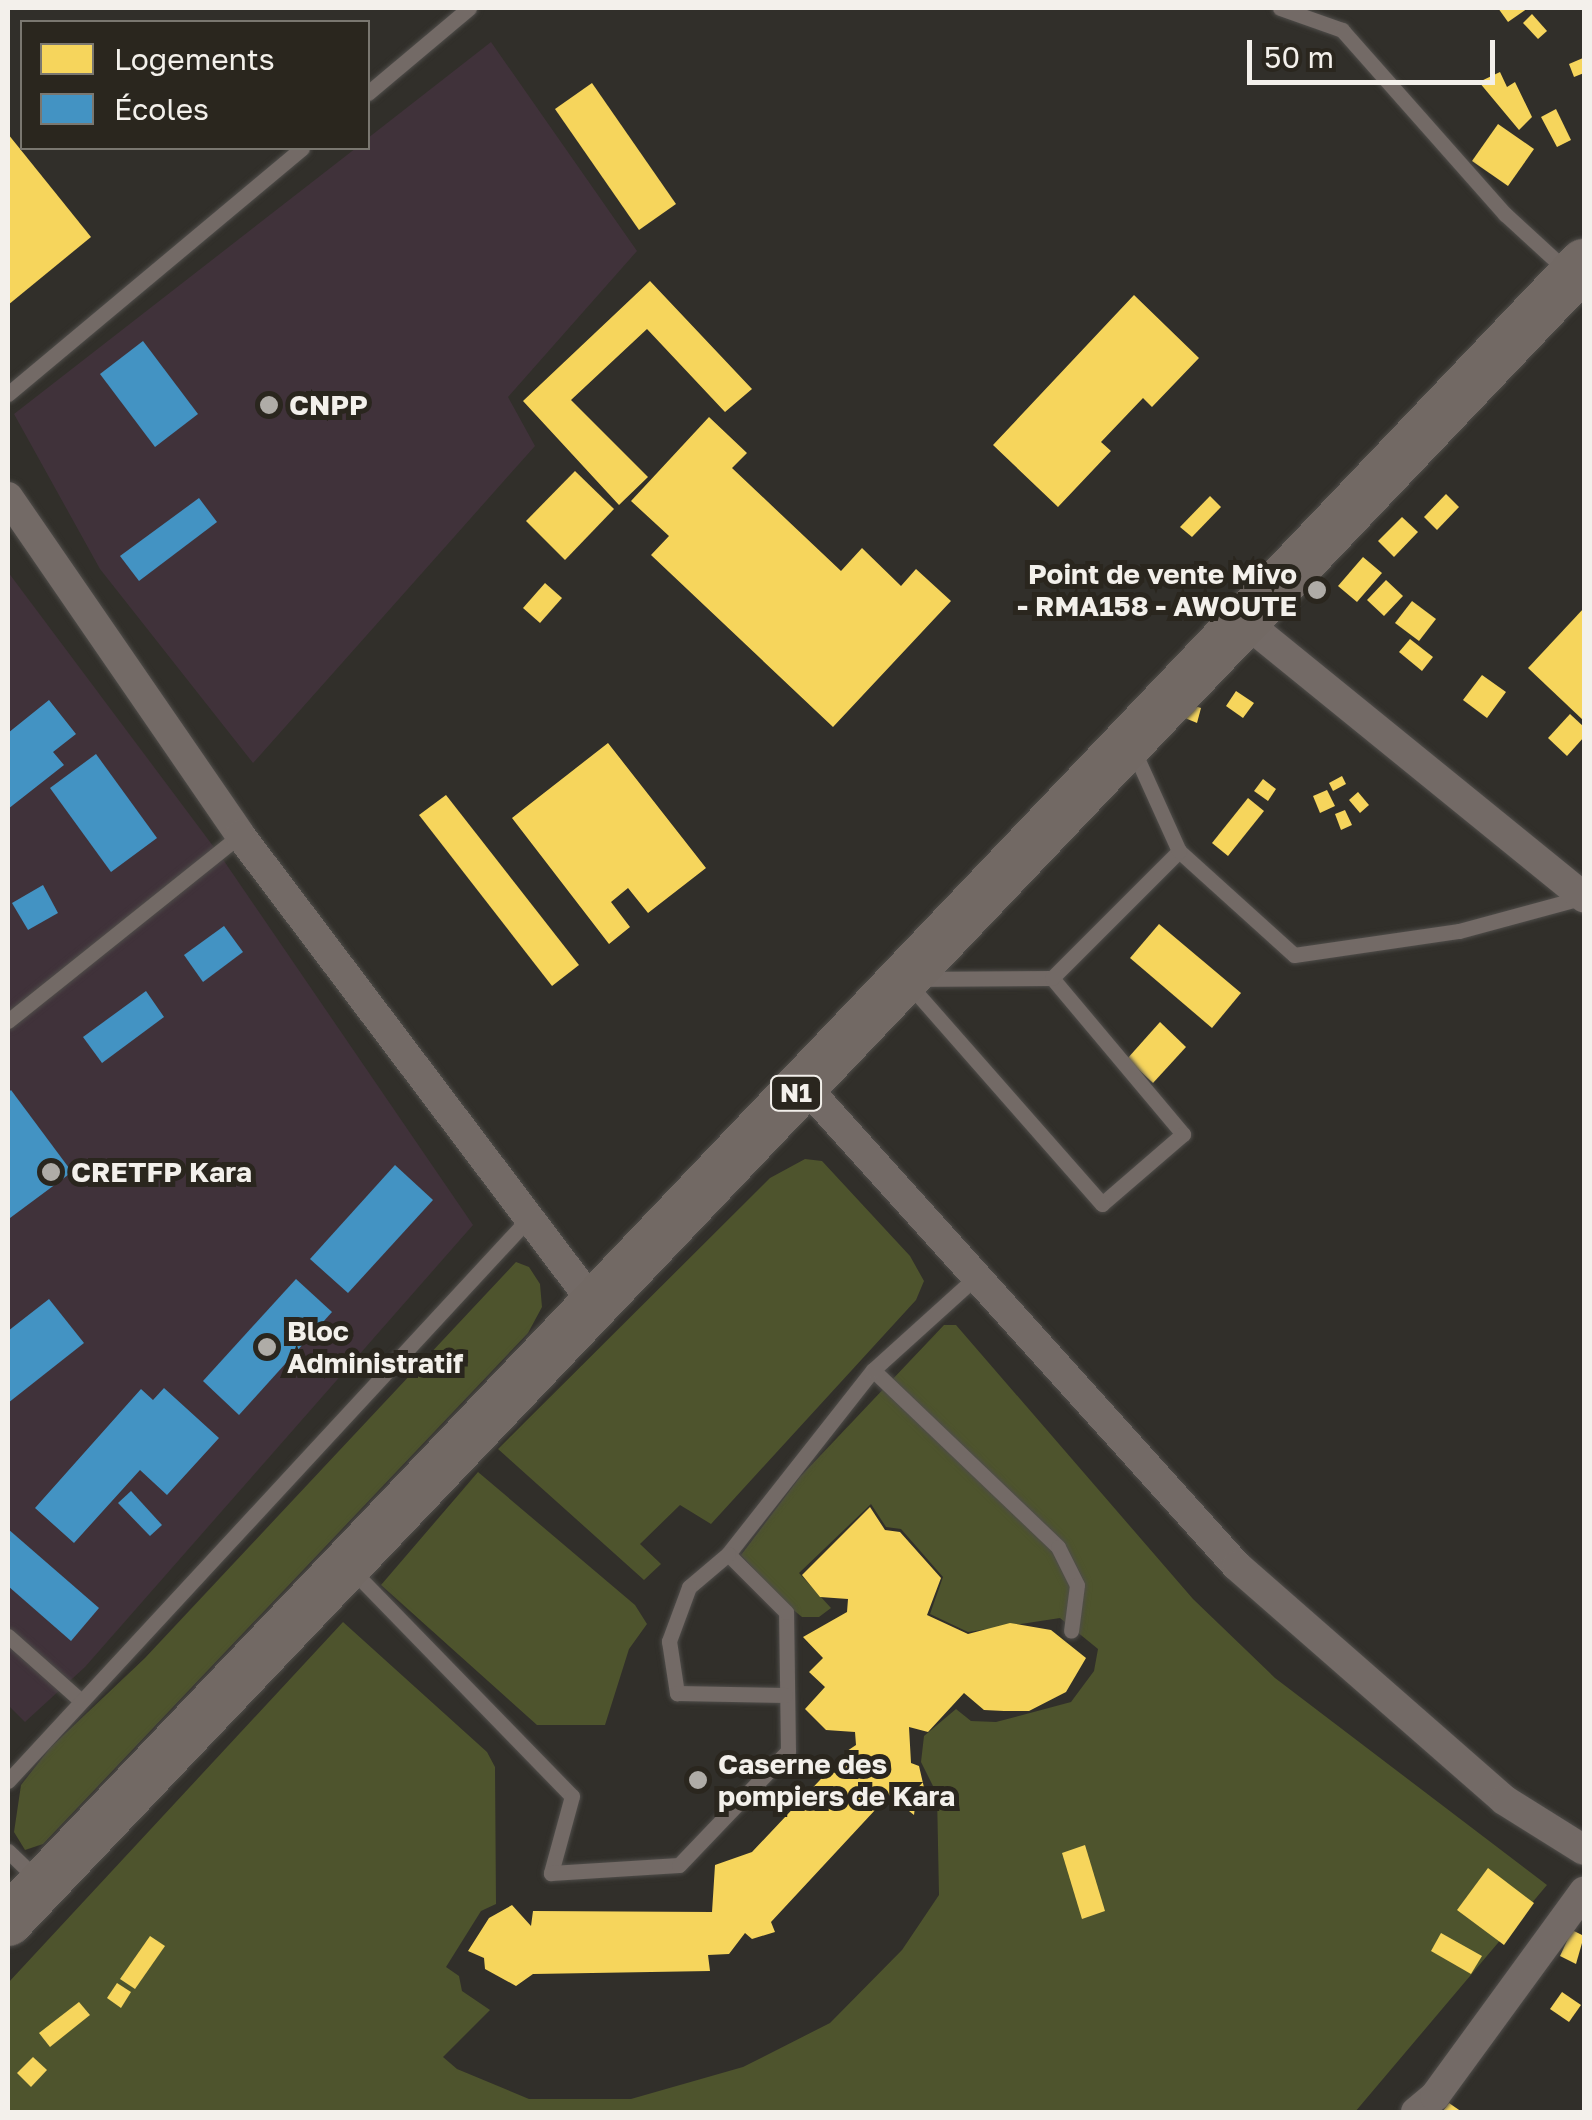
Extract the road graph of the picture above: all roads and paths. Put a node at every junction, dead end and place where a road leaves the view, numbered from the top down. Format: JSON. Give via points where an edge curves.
{"nodes":[{"id":1,"x":470,"y":8,"type":"edge"},
{"id":2,"x":1280,"y":8,"type":"edge"},
{"id":3,"x":370,"y":91,"type":"edge"},
{"id":4,"x":300,"y":150,"type":"edge"},
{"id":5,"x":1579,"y":270,"type":"edge"},
{"id":6,"x":8,"y":394,"type":"edge"},
{"id":7,"x":8,"y":497,"type":"edge"},
{"id":8,"x":1244,"y":621,"type":"junction"},
{"id":9,"x":1130,"y":742,"type":"junction"},
{"id":10,"x":240,"y":835,"type":"junction"},
{"id":11,"x":1179,"y":851,"type":"junction"},
{"id":12,"x":1584,"y":897,"type":"edge"},
{"id":13,"x":1052,"y":978,"type":"junction"},
{"id":14,"x":904,"y":980,"type":"junction"},
{"id":15,"x":8,"y":1021,"type":"edge"},
{"id":16,"x":804,"y":1085,"type":"junction"},
{"id":17,"x":529,"y":1218,"type":"junction"},
{"id":18,"x":976,"y":1277,"type":"junction"},
{"id":19,"x":594,"y":1304,"type":"junction"},
{"id":20,"x":873,"y":1370,"type":"junction"},
{"id":21,"x":728,"y":1554,"type":"junction"},
{"id":22,"x":346,"y":1564,"type":"junction"},
{"id":23,"x":1071,"y":1631,"type":"dead end"},
{"id":24,"x":8,"y":1636,"type":"edge"},
{"id":25,"x":785,"y":1695,"type":"junction"},
{"id":26,"x":80,"y":1700,"type":"junction"},
{"id":27,"x":8,"y":1781,"type":"edge"},
{"id":28,"x":1584,"y":1850,"type":"edge"},
{"id":29,"x":25,"y":1867,"type":"edge"},
{"id":30,"x":1584,"y":1892,"type":"edge"},
{"id":31,"x":8,"y":1922,"type":"edge"},
{"id":32,"x":1416,"y":2112,"type":"edge"}],
"edges":[{"from":1,"to":3,"type":"lane"},
{"from":2,"to":5,"type":"lane","via":[[1342,30],[1504,214]]},
{"from":4,"to":6,"type":"lane"},
{"from":5,"to":8,"type":"highway","number":"N1"},
{"from":7,"to":10,"type":"street"},
{"from":8,"to":9,"type":"highway","number":"N1"},
{"from":8,"to":12,"type":"street"},
{"from":9,"to":11,"type":"lane"},
{"from":9,"to":14,"type":"highway","number":"N1"},
{"from":10,"to":15,"type":"lane"},
{"from":10,"to":17,"type":"street"},
{"from":11,"to":12,"type":"lane","via":[[1294,955],[1460,931]]},
{"from":11,"to":13,"type":"lane"},
{"from":13,"to":14,"type":"lane"},
{"from":13,"to":14,"type":"lane","via":[[1183,1134],[1102,1204]]},
{"from":14,"to":16,"type":"highway","number":"N1"},
{"from":16,"to":18,"type":"street"},
{"from":16,"to":19,"type":"highway","number":"N1"},
{"from":17,"to":19,"type":"street"},
{"from":17,"to":26,"type":"lane"},
{"from":18,"to":20,"type":"lane"},
{"from":18,"to":28,"type":"street","via":[[1237,1566],[1504,1800]]},
{"from":19,"to":22,"type":"highway","number":"N1"},
{"from":20,"to":21,"type":"lane"},
{"from":20,"to":23,"type":"lane","via":[[1058,1547],[1077,1585]]},
{"from":21,"to":25,"type":"lane","via":[[786,1612]]},
{"from":21,"to":25,"type":"lane","via":[[688,1587],[669,1641],[677,1693]]},
{"from":22,"to":25,"type":"lane","via":[[572,1796],[552,1874],[679,1865],[788,1751]]},
{"from":22,"to":29,"type":"highway","number":"N1"},
{"from":24,"to":26,"type":"lane"},
{"from":26,"to":27,"type":"lane"},
{"from":29,"to":31,"type":"highway","number":"N1"},
{"from":30,"to":32,"type":"street","via":[[1435,2096]]}]}
